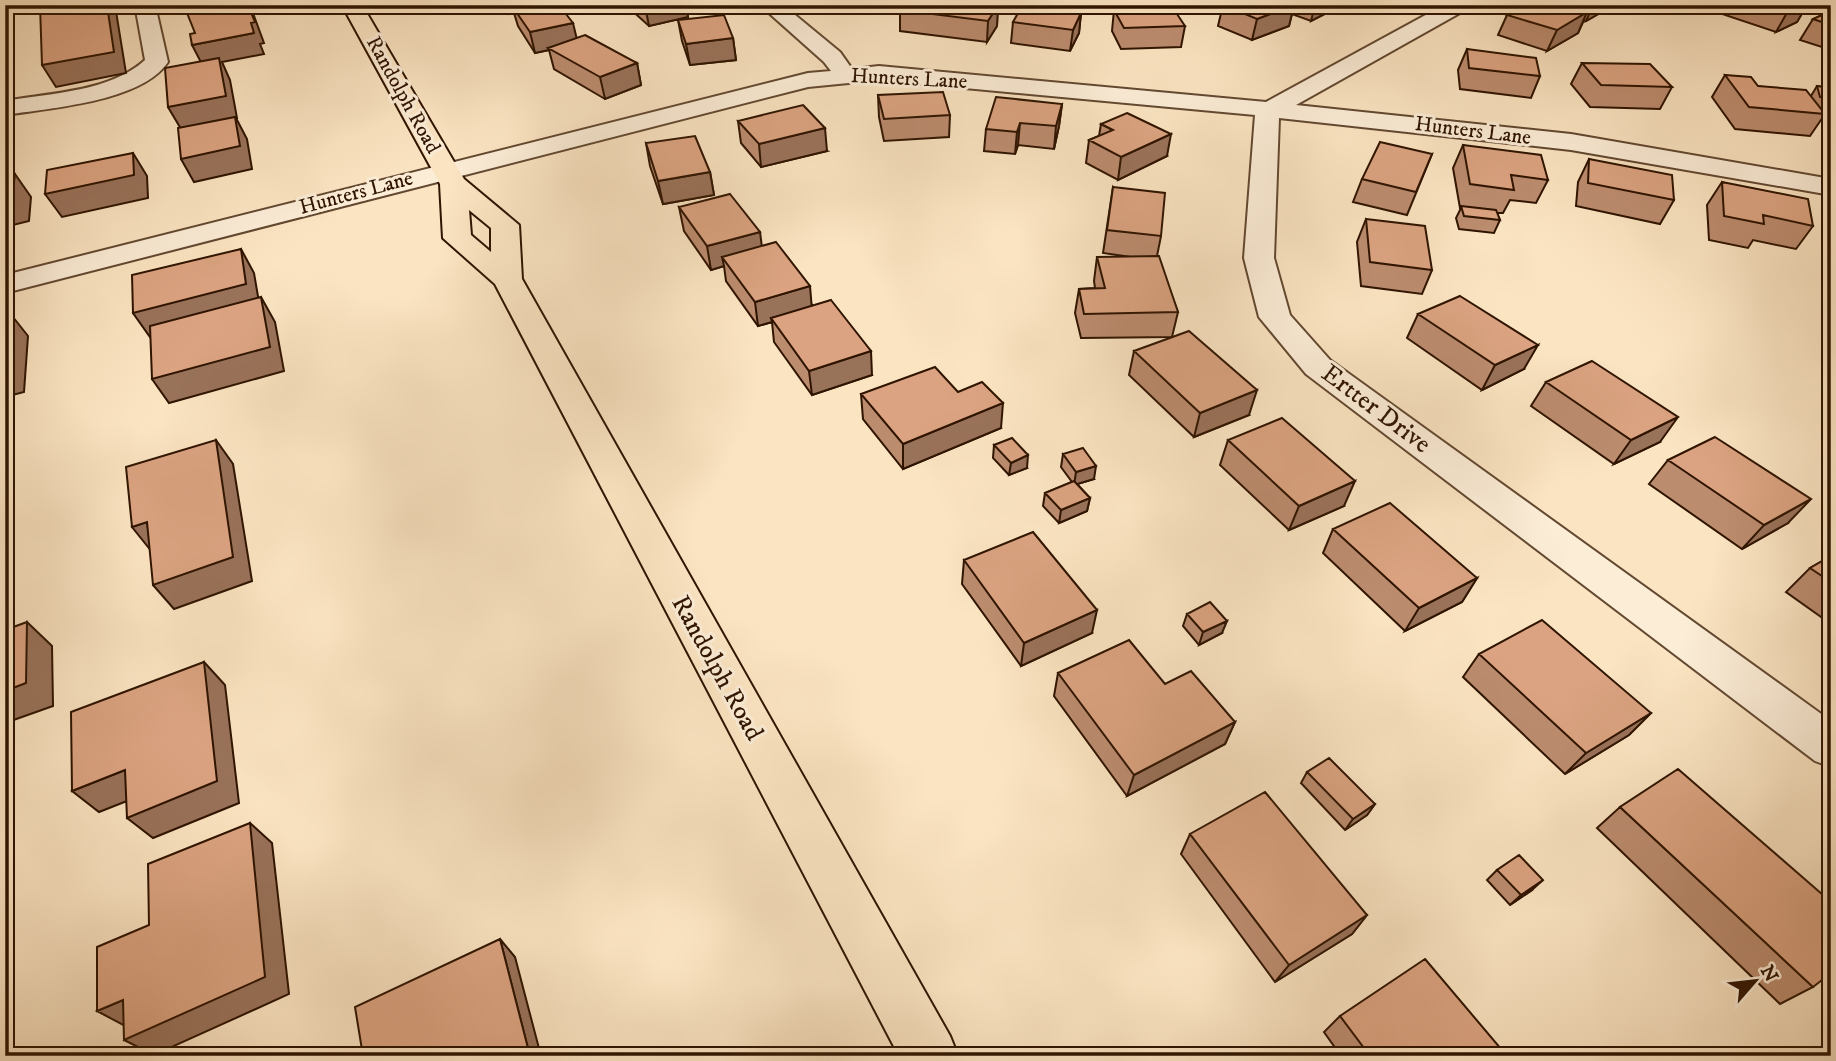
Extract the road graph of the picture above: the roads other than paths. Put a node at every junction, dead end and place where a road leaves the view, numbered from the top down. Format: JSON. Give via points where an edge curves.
{"nodes":[{"id":1,"x":145,"y":5,"type":"edge"},
{"id":2,"x":352,"y":5,"type":"edge"},
{"id":3,"x":769,"y":5,"type":"edge"},
{"id":4,"x":1460,"y":5,"type":"edge"},
{"id":5,"x":845,"y":75,"type":"junction"},
{"id":6,"x":5,"y":108,"type":"edge"},
{"id":7,"x":1267,"y":111,"type":"junction"},
{"id":8,"x":449,"y":177,"type":"junction"},
{"id":9,"x":1831,"y":187,"type":"edge"},
{"id":10,"x":507,"y":279,"type":"junction"},
{"id":11,"x":5,"y":284,"type":"edge"},
{"id":12,"x":1831,"y":747,"type":"edge"},
{"id":13,"x":930,"y":1056,"type":"edge"}],
"edges":[{"from":1,"to":6,"type":"street","via":[[157,62],[149,72],[104,89]]},
{"from":2,"to":8,"type":"main road","name":"Randolph Road"},
{"from":3,"to":5,"type":"street","via":[[832,57]]},
{"from":4,"to":7,"type":"street"},
{"from":5,"to":7,"type":"street","name":"Hunters Lane","via":[[879,73]]},
{"from":5,"to":8,"type":"street","name":"Hunters Lane","via":[[794,83]]},
{"from":7,"to":9,"type":"street","name":"Hunters Lane","via":[[1571,142]]},
{"from":7,"to":12,"type":"street","name":"Ertter Drive","via":[[1259,258],[1275,317],[1309,357]]},
{"from":8,"to":10,"type":"main road","name":"Randolph Road","via":[[457,238]]},
{"from":8,"to":10,"type":"main road","name":"Randolph Road","via":[[505,225]]},
{"from":8,"to":11,"type":"street","name":"Hunters Lane"},
{"from":10,"to":13,"type":"main road","name":"Randolph Road"}]}
